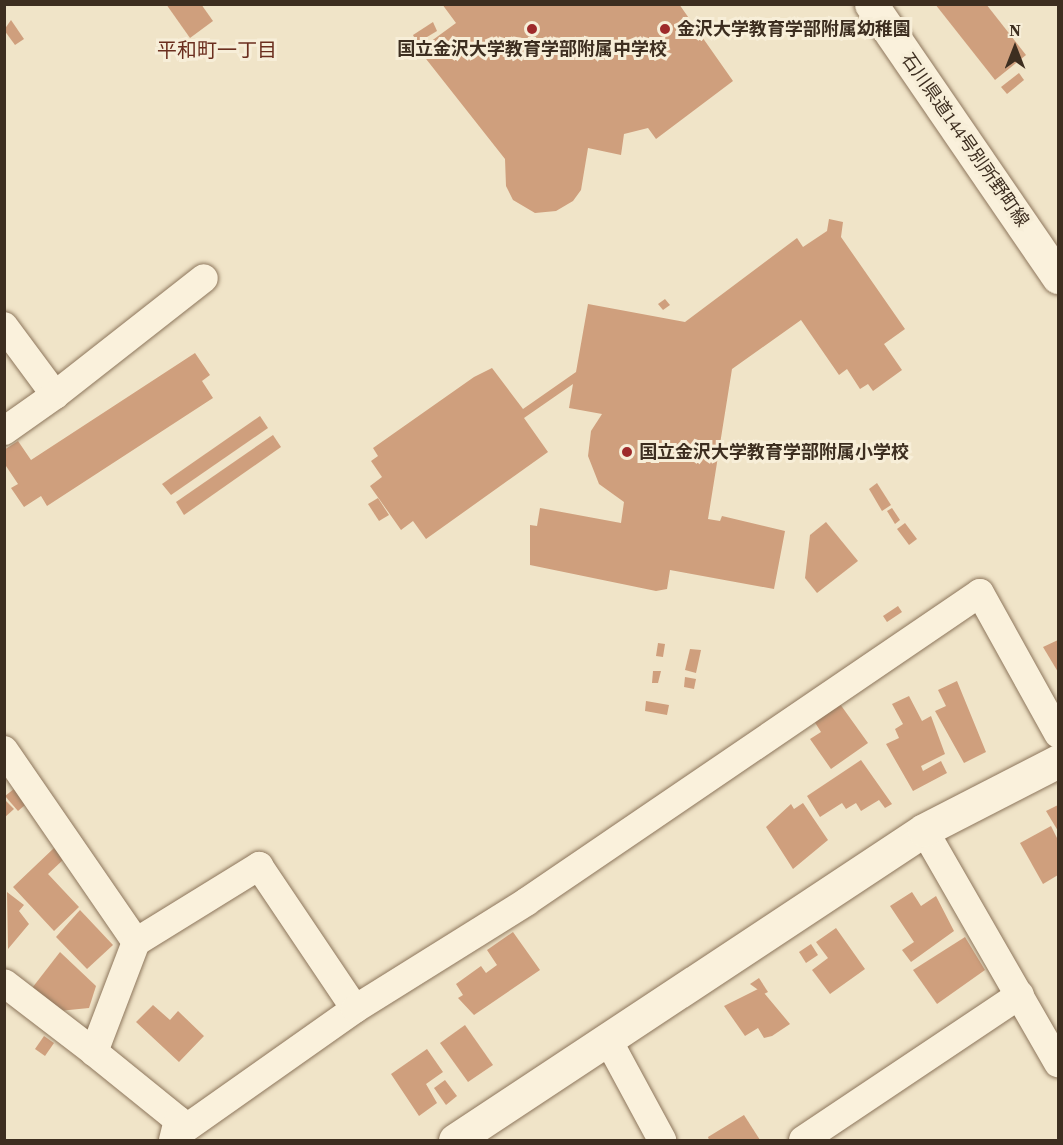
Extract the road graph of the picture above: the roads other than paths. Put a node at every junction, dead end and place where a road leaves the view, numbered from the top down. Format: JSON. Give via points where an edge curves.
{"nodes":[{"id":1,"x":871,"y":4,"type":"edge"},
{"id":2,"x":1059,"y":277,"type":"edge"},
{"id":3,"x":204,"y":278,"type":"dead end"},
{"id":4,"x":4,"y":326,"type":"edge"},
{"id":5,"x":55,"y":395,"type":"junction"},
{"id":6,"x":4,"y":431,"type":"edge"},
{"id":7,"x":1059,"y":734,"type":"edge"},
{"id":8,"x":4,"y":750,"type":"edge"},
{"id":9,"x":1059,"y":761,"type":"edge"},
{"id":10,"x":924,"y":830,"type":"junction"},
{"id":11,"x":136,"y":942,"type":"junction"},
{"id":12,"x":4,"y":983,"type":"edge"},
{"id":13,"x":1020,"y":995,"type":"junction"},
{"id":14,"x":355,"y":1009,"type":"junction"},
{"id":15,"x":608,"y":1040,"type":"junction"},
{"id":16,"x":94,"y":1052,"type":"junction"},
{"id":17,"x":1059,"y":1063,"type":"edge"},
{"id":18,"x":176,"y":1137,"type":"edge"},
{"id":19,"x":455,"y":1140,"type":"edge"},
{"id":20,"x":662,"y":1140,"type":"edge"},
{"id":21,"x":803,"y":1140,"type":"edge"}],
"edges":[{"from":1,"to":2,"type":"street","name":"石川県道144号別所野町線"},
{"from":3,"to":5,"type":"street"},
{"from":4,"to":5,"type":"street"},
{"from":5,"to":6,"type":"street"},
{"from":7,"to":14,"type":"street","via":[[980,593],[526,902]]},
{"from":8,"to":11,"type":"street"},
{"from":9,"to":10,"type":"street"},
{"from":10,"to":13,"type":"street"},
{"from":10,"to":15,"type":"street"},
{"from":11,"to":14,"type":"street","via":[[260,866]]},
{"from":11,"to":16,"type":"street"},
{"from":12,"to":16,"type":"street"},
{"from":13,"to":17,"type":"street"},
{"from":13,"to":21,"type":"street"},
{"from":14,"to":18,"type":"street"},
{"from":15,"to":19,"type":"street"},
{"from":15,"to":20,"type":"street"},
{"from":16,"to":18,"type":"street","via":[[178,1120]]}]}
